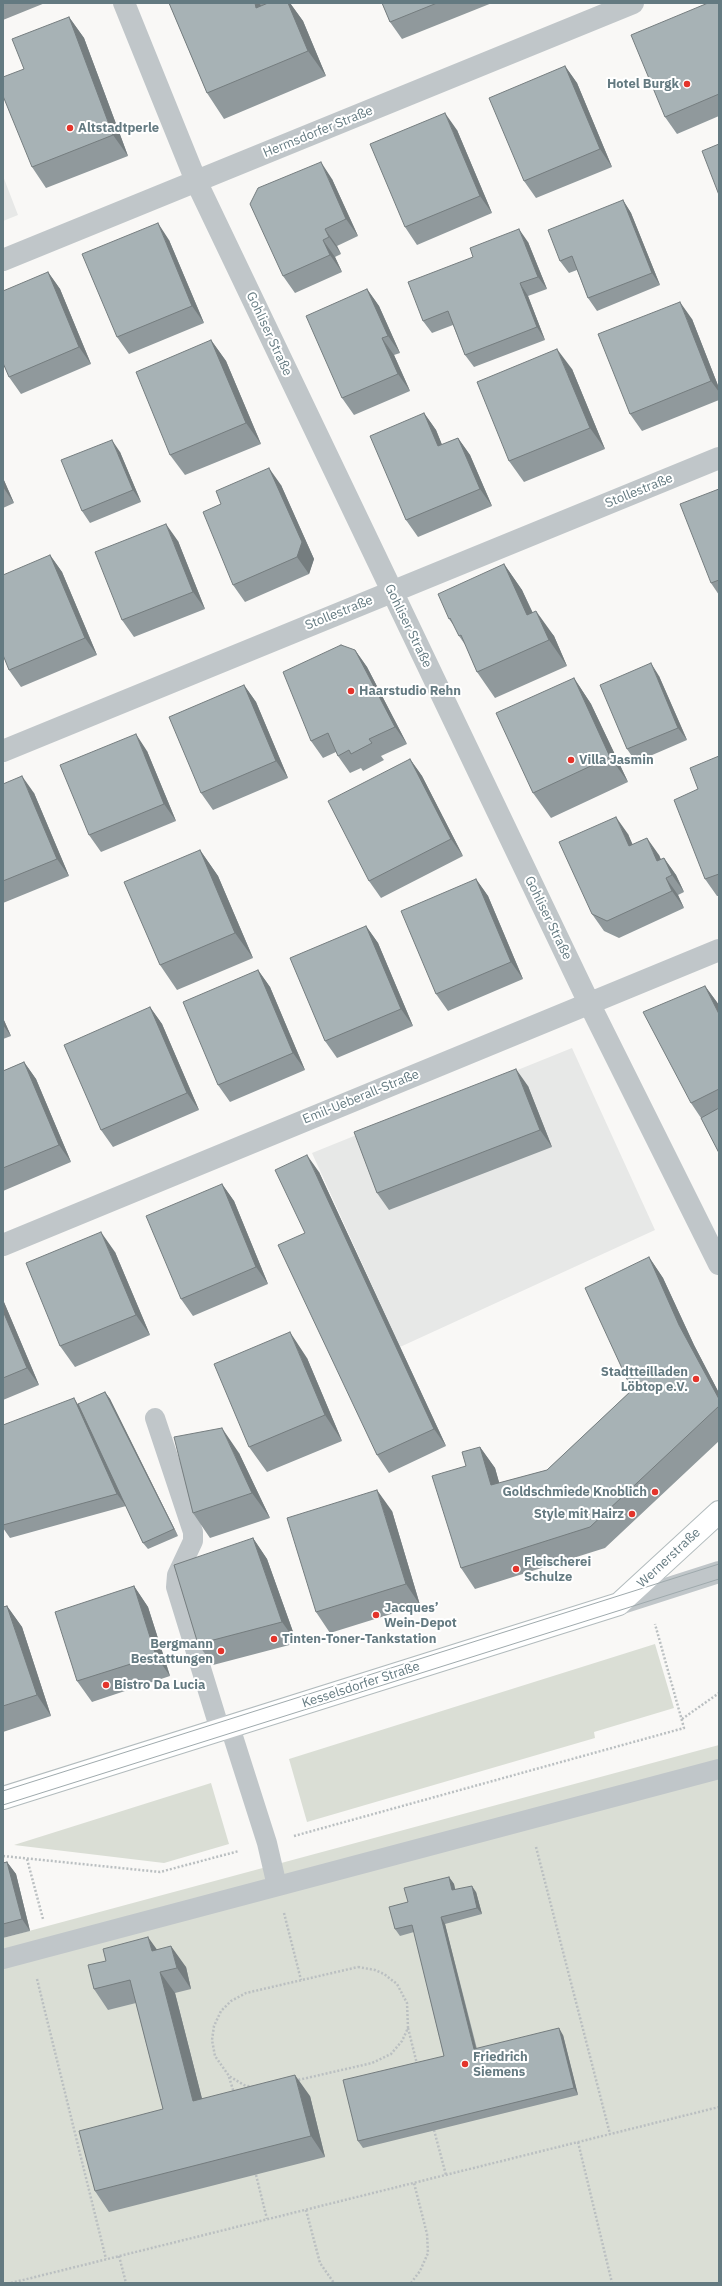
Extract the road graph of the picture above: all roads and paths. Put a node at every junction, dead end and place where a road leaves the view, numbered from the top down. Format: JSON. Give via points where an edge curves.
{"nodes":[{"id":1,"x":124,"y":3,"type":"edge"},
{"id":2,"x":633,"y":3,"type":"edge"},
{"id":3,"x":196,"y":181,"type":"junction"},
{"id":4,"x":3,"y":260,"type":"edge"},
{"id":5,"x":719,"y":458,"type":"edge"},
{"id":6,"x":392,"y":592,"type":"junction"},
{"id":7,"x":3,"y":751,"type":"edge"},
{"id":8,"x":719,"y":950,"type":"edge"},
{"id":9,"x":589,"y":1003,"type":"junction"},
{"id":10,"x":3,"y":1245,"type":"edge"},
{"id":11,"x":719,"y":1264,"type":"edge"},
{"id":12,"x":154,"y":1418,"type":"dead end"},
{"id":13,"x":719,"y":1512,"type":"edge"},
{"id":14,"x":719,"y":1572,"type":"edge"},
{"id":15,"x":619,"y":1604,"type":"junction"},
{"id":16,"x":661,"y":1643,"type":"dead end"},
{"id":17,"x":719,"y":1693,"type":"edge"},
{"id":18,"x":682,"y":1719,"type":"junction"},
{"id":19,"x":225,"y":1728,"type":"junction"},
{"id":20,"x":719,"y":1769,"type":"edge"},
{"id":21,"x":3,"y":1798,"type":"edge"},
{"id":22,"x":529,"y":1820,"type":"junction"},
{"id":23,"x":267,"y":1843,"type":"junction"},
{"id":24,"x":3,"y":1856,"type":"edge"},
{"id":25,"x":27,"y":1859,"type":"junction"},
{"id":26,"x":277,"y":1886,"type":"junction"},
{"id":27,"x":51,"y":1946,"type":"junction"},
{"id":28,"x":30,"y":1951,"type":"junction"},
{"id":29,"x":3,"y":1959,"type":"edge"},
{"id":30,"x":301,"y":1980,"type":"junction"},
{"id":31,"x":408,"y":2028,"type":"junction"},
{"id":32,"x":418,"y":2069,"type":"edge"},
{"id":33,"x":229,"y":2076,"type":"junction"},
{"id":34,"x":235,"y":2099,"type":"edge"},
{"id":35,"x":719,"y":2108,"type":"edge"},
{"id":36,"x":434,"y":2130,"type":"edge"},
{"id":37,"x":610,"y":2134,"type":"junction"},
{"id":38,"x":578,"y":2142,"type":"junction"},
{"id":39,"x":256,"y":2175,"type":"edge"},
{"id":40,"x":446,"y":2175,"type":"junction"},
{"id":41,"x":414,"y":2183,"type":"junction"},
{"id":42,"x":306,"y":2210,"type":"junction"},
{"id":43,"x":267,"y":2219,"type":"junction"},
{"id":44,"x":119,"y":2256,"type":"junction"},
{"id":45,"x":106,"y":2259,"type":"junction"},
{"id":46,"x":11,"y":2283,"type":"edge"},
{"id":47,"x":126,"y":2283,"type":"edge"},
{"id":48,"x":334,"y":2283,"type":"edge"},
{"id":49,"x":411,"y":2283,"type":"edge"},
{"id":50,"x":612,"y":2283,"type":"edge"}],
"edges":[{"from":1,"to":3,"type":"street","name":"Gohliser Straße"},
{"from":2,"to":3,"type":"street","name":"Hermsdorfer Straße"},
{"from":3,"to":4,"type":"street","name":"Hermsdorfer Straße"},
{"from":3,"to":6,"type":"street","name":"Gohliser Straße"},
{"from":5,"to":6,"type":"street","name":"Stollestraße"},
{"from":6,"to":7,"type":"street","name":"Stollestraße"},
{"from":6,"to":9,"type":"street","name":"Gohliser Straße"},
{"from":8,"to":9,"type":"street","name":"Emil-Ueberall-Straße"},
{"from":9,"to":10,"type":"street","name":"Emil-Ueberall-Straße"},
{"from":9,"to":11,"type":"street","name":"Gohliser Straße"},
{"from":12,"to":19,"type":"lane","via":[[193,1532],[192,1541],[177,1575],[176,1587]]},
{"from":13,"to":15,"type":"street","name":"Wernerstraße"},
{"from":14,"to":15,"type":"street","name":"Kesselsdorfer Straße"},
{"from":15,"to":19,"type":"street","name":"Kesselsdorfer Straße"},
{"from":16,"to":18,"type":"path"},
{"from":17,"to":18,"type":"path"},
{"from":18,"to":23,"type":"path","via":[[684,1728]]},
{"from":19,"to":21,"type":"street","name":"Kesselsdorfer Straße"},
{"from":19,"to":23,"type":"lane"},
{"from":20,"to":22,"type":"lane"},
{"from":22,"to":26,"type":"lane"},
{"from":22,"to":37,"type":"path"},
{"from":23,"to":25,"type":"path","via":[[160,1872]]},
{"from":23,"to":26,"type":"lane"},
{"from":24,"to":25,"type":"path"},
{"from":25,"to":27,"type":"path"},
{"from":26,"to":27,"type":"lane"},
{"from":26,"to":30,"type":"path"},
{"from":27,"to":28,"type":"lane"},
{"from":28,"to":29,"type":"lane"},
{"from":28,"to":45,"type":"path"},
{"from":30,"to":31,"type":"path","via":[[358,1967],[384,1974],[397,1984],[407,2003]]},
{"from":30,"to":33,"type":"path","via":[[246,1993],[231,2001],[221,2012],[214,2026],[212,2040],[215,2056]]},
{"from":31,"to":32,"type":"path"},
{"from":31,"to":33,"type":"path","via":[[402,2041],[391,2054],[372,2063],[256,2088],[244,2085]]},
{"from":33,"to":34,"type":"path"},
{"from":35,"to":37,"type":"path"},
{"from":36,"to":40,"type":"path"},
{"from":37,"to":38,"type":"path"},
{"from":38,"to":40,"type":"path"},
{"from":38,"to":50,"type":"path"},
{"from":39,"to":43,"type":"path"},
{"from":40,"to":41,"type":"path"},
{"from":41,"to":42,"type":"path"},
{"from":41,"to":49,"type":"path","via":[[427,2234],[428,2253],[420,2272]]},
{"from":42,"to":43,"type":"path"},
{"from":42,"to":48,"type":"path","via":[[320,2263]]},
{"from":43,"to":44,"type":"path"},
{"from":44,"to":45,"type":"path"},
{"from":44,"to":47,"type":"path"},
{"from":45,"to":46,"type":"path"}]}
